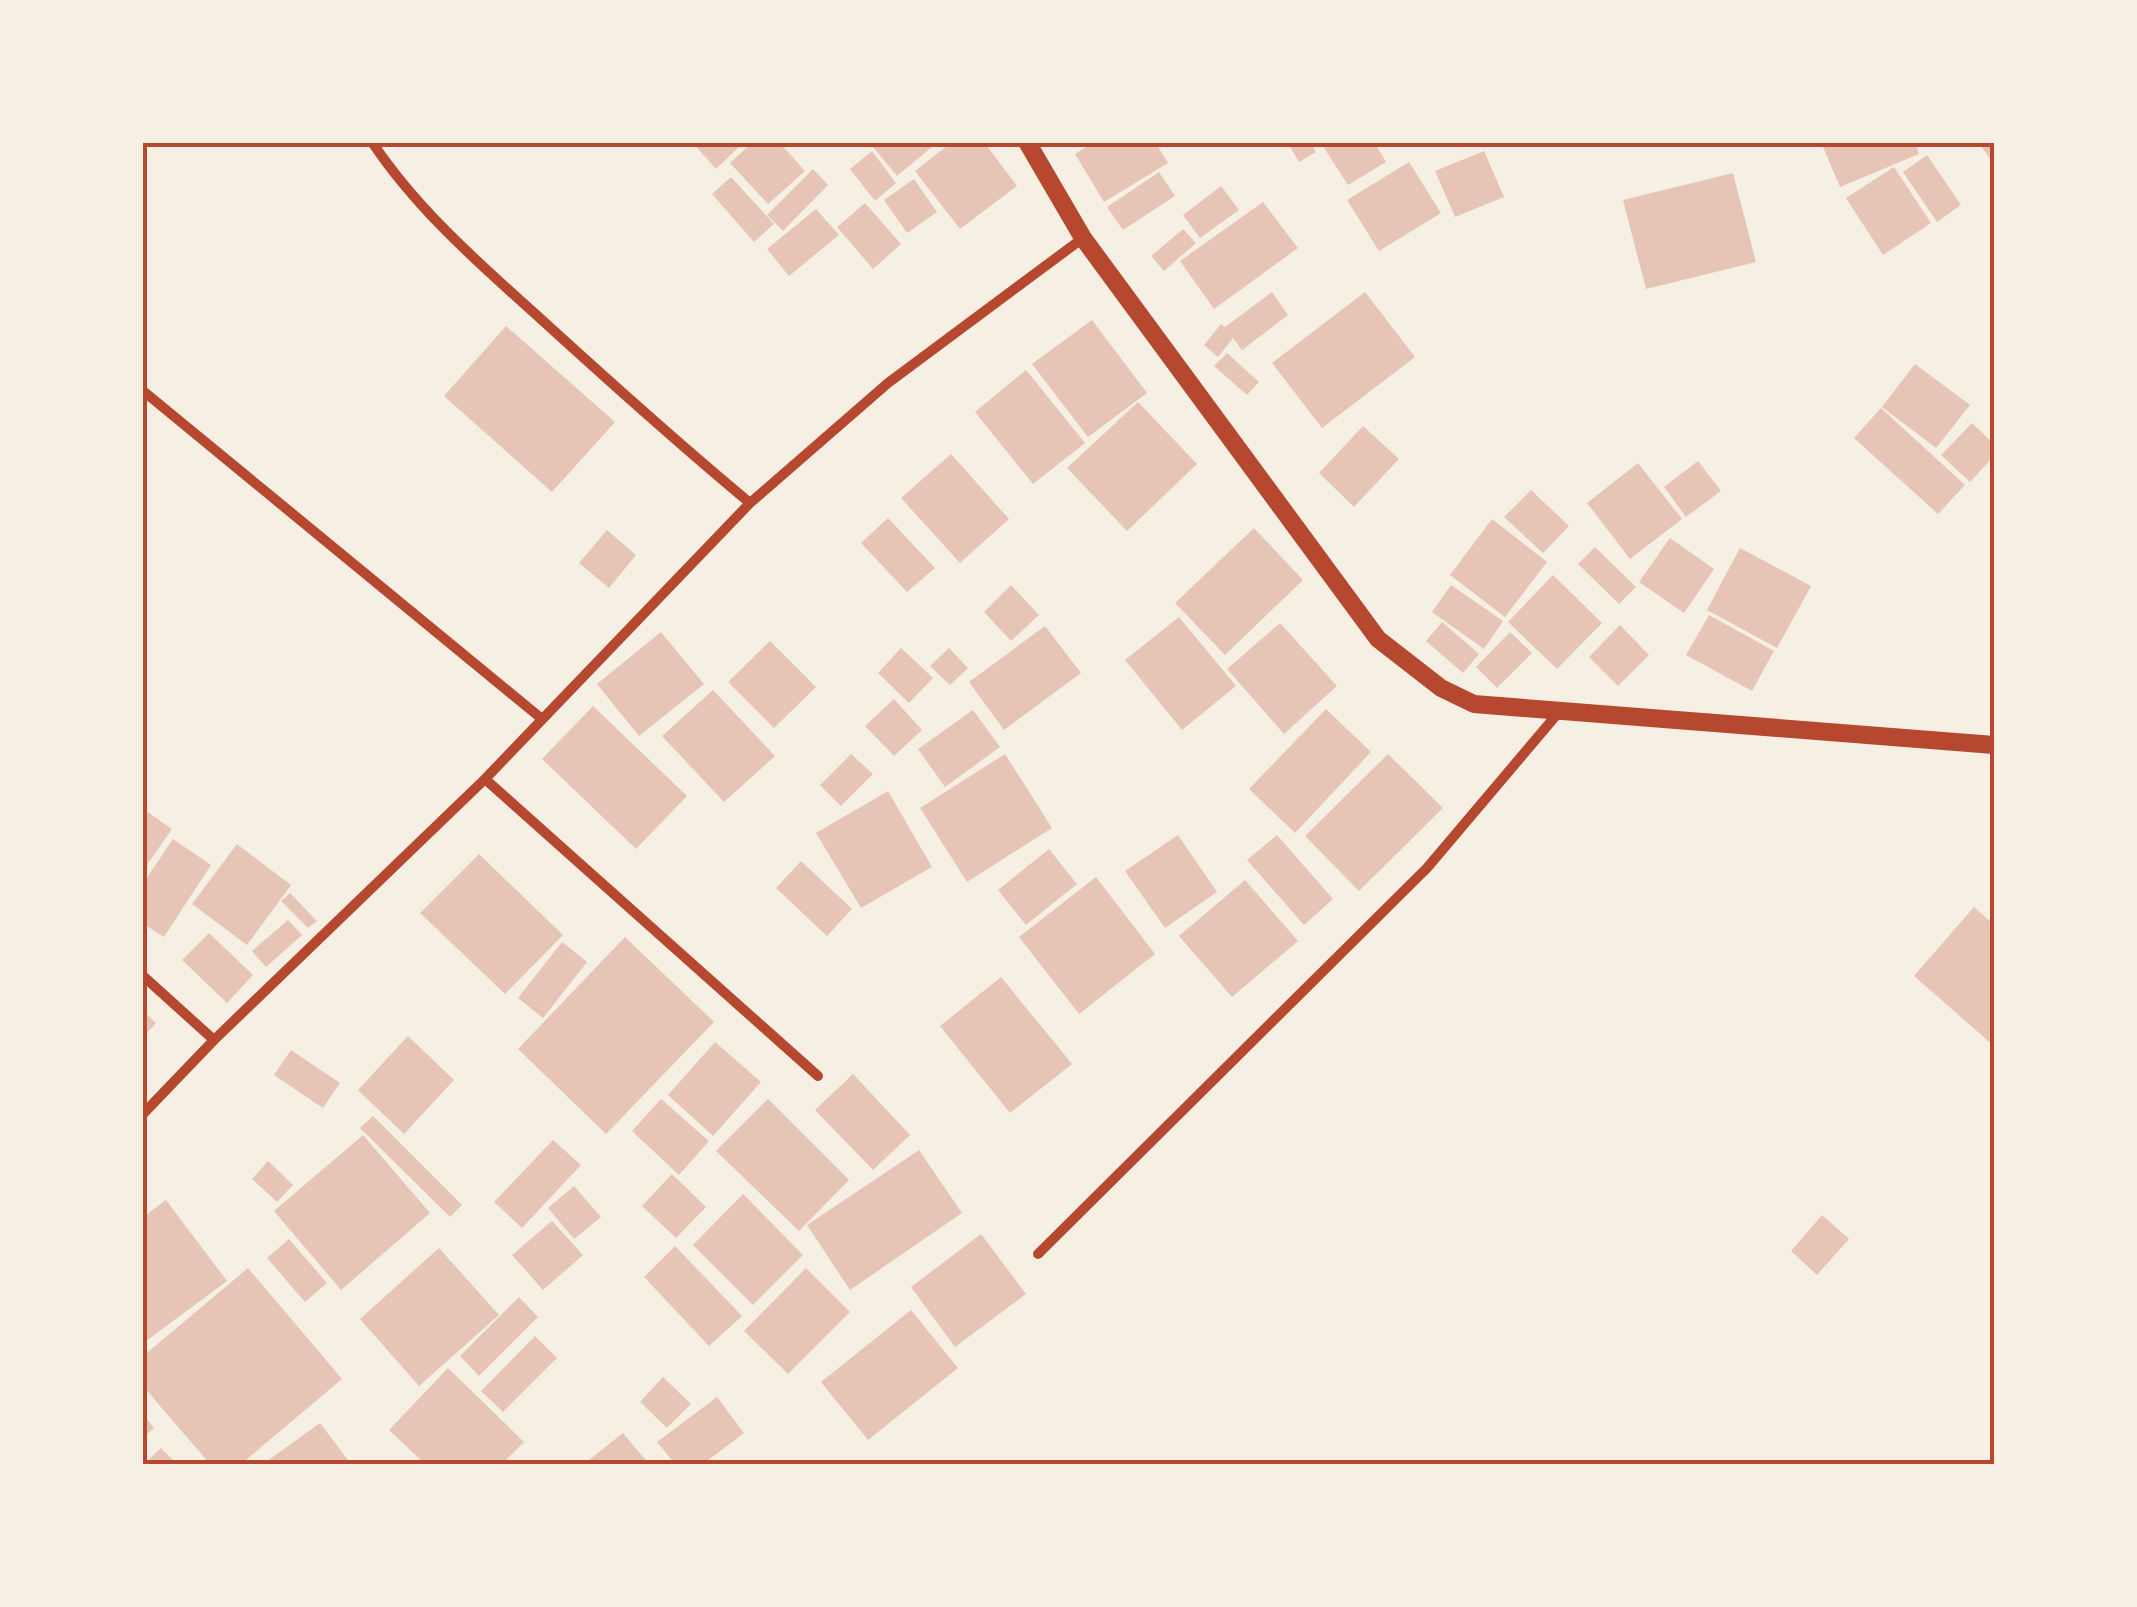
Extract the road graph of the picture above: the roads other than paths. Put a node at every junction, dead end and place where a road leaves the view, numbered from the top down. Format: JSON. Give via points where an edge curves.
{"nodes":[{"id":1,"x":372,"y":142,"type":"edge"},
{"id":2,"x":1028,"y":142,"type":"edge"},
{"id":3,"x":1083,"y":238,"type":"junction"},
{"id":4,"x":142,"y":390,"type":"edge"},
{"id":5,"x":750,"y":503,"type":"junction"},
{"id":6,"x":1560,"y":712,"type":"junction"},
{"id":7,"x":542,"y":720,"type":"junction"},
{"id":8,"x":1994,"y":745,"type":"edge"},
{"id":9,"x":486,"y":778,"type":"junction"},
{"id":10,"x":142,"y":975,"type":"edge"},
{"id":11,"x":214,"y":1040,"type":"junction"},
{"id":12,"x":818,"y":1076,"type":"dead end"},
{"id":13,"x":142,"y":1116,"type":"edge"},
{"id":14,"x":1038,"y":1254,"type":"dead end"}],
"edges":[{"from":1,"to":5,"type":"street","via":[[406,188],[490,273]]},
{"from":2,"to":3,"type":"street"},
{"from":3,"to":5,"type":"street","via":[[888,383]]},
{"from":3,"to":6,"type":"street","via":[[1378,640],[1474,704]]},
{"from":4,"to":7,"type":"street"},
{"from":5,"to":7,"type":"street"},
{"from":6,"to":8,"type":"street"},
{"from":6,"to":14,"type":"street","via":[[1426,868]]},
{"from":7,"to":9,"type":"street"},
{"from":9,"to":11,"type":"street"},
{"from":9,"to":12,"type":"street"},
{"from":10,"to":11,"type":"street"},
{"from":11,"to":13,"type":"street"}]}
